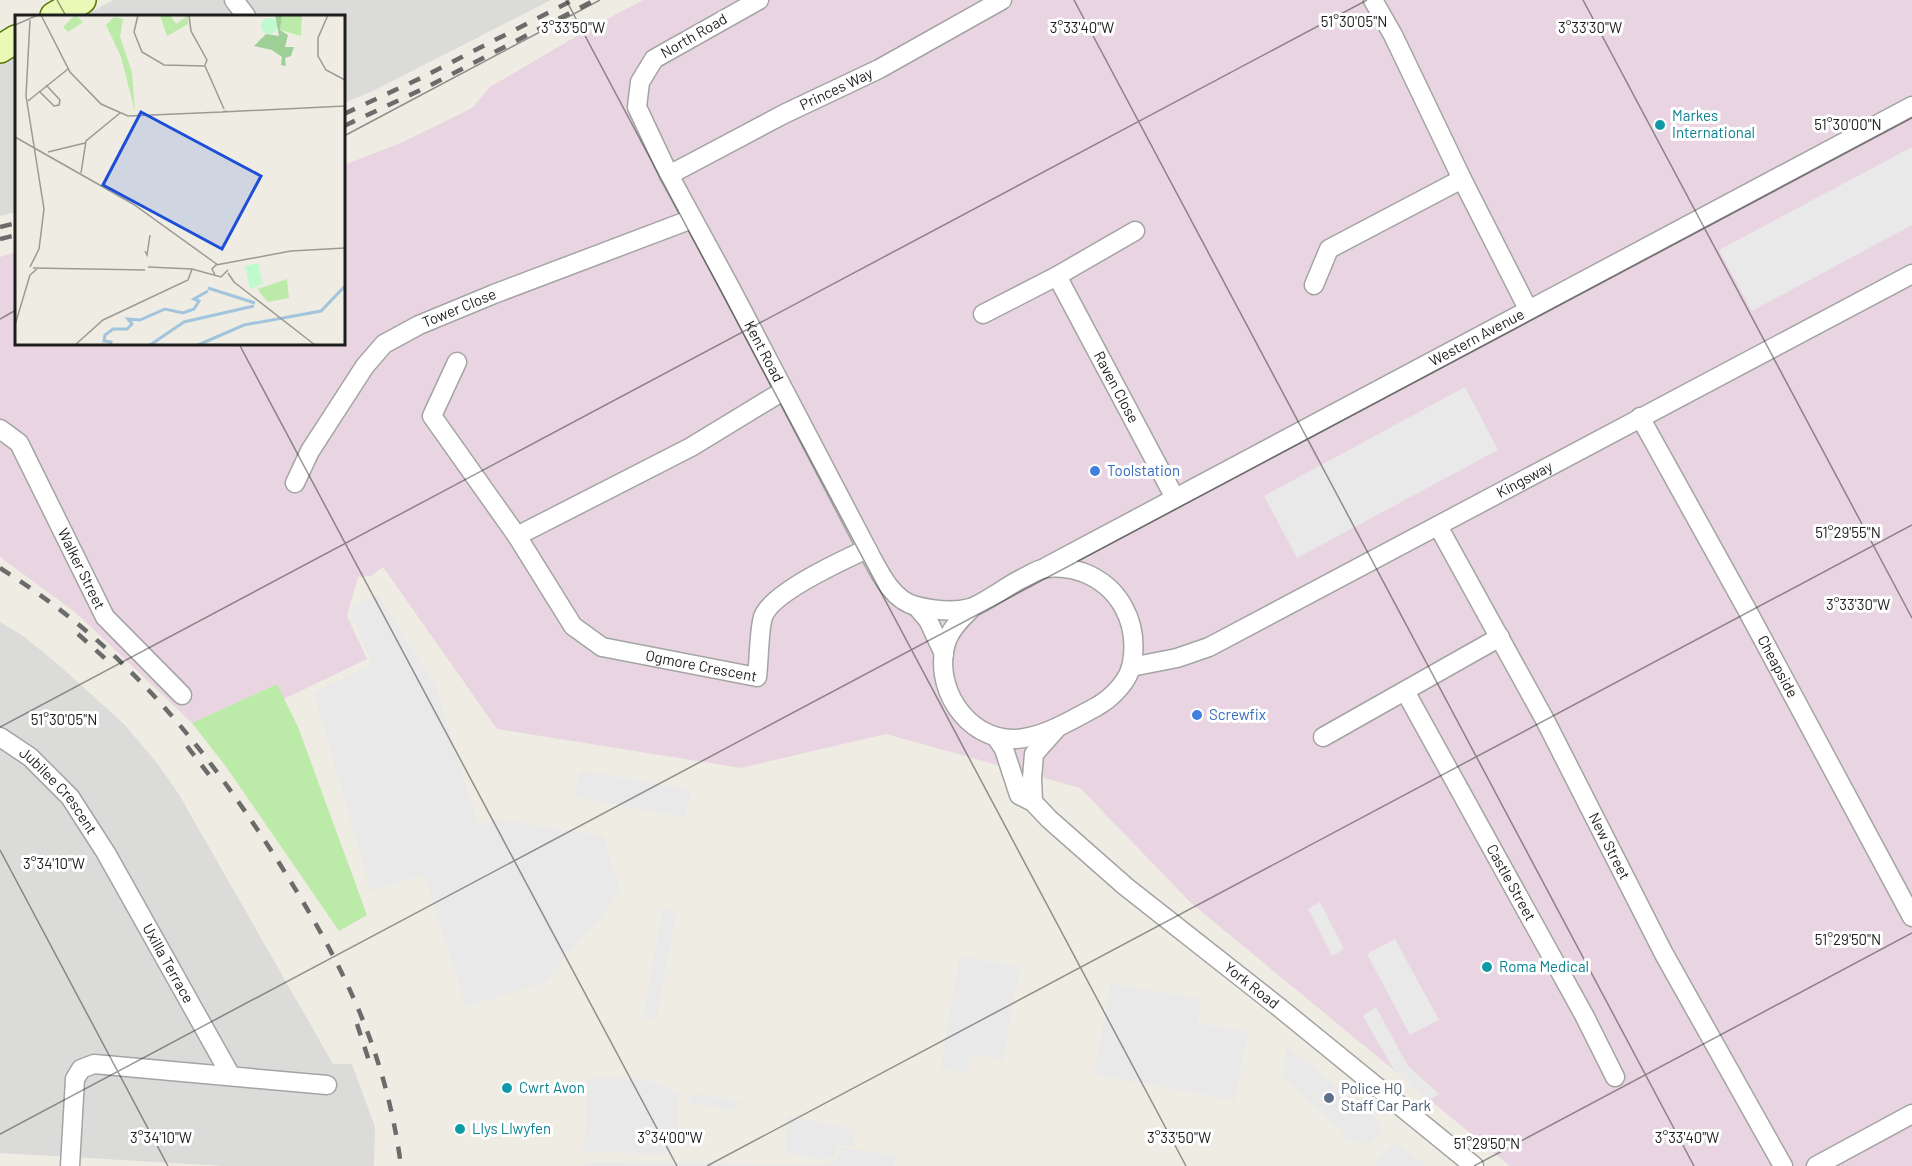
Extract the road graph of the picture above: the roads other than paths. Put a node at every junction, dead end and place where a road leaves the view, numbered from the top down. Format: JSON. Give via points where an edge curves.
{"nodes":[{"id":1,"x":82,"y":0,"type":"edge"},
{"id":2,"x":234,"y":0,"type":"edge"},
{"id":3,"x":759,"y":0,"type":"edge"},
{"id":4,"x":1002,"y":0,"type":"edge"},
{"id":5,"x":1373,"y":0,"type":"edge"},
{"id":6,"x":56,"y":15,"type":"edge"},
{"id":7,"x":245,"y":15,"type":"edge"},
{"id":8,"x":15,"y":40,"type":"edge"},
{"id":9,"x":0,"y":49,"type":"edge"},
{"id":10,"x":640,"y":82,"type":"joint"},
{"id":11,"x":1912,"y":106,"type":"edge"},
{"id":12,"x":669,"y":175,"type":"junction"},
{"id":13,"x":1462,"y":179,"type":"junction"},
{"id":14,"x":692,"y":219,"type":"junction"},
{"id":15,"x":1135,"y":231,"type":"dead end"},
{"id":16,"x":1912,"y":274,"type":"edge"},
{"id":17,"x":1057,"y":276,"type":"junction"},
{"id":18,"x":1314,"y":285,"type":"dead end"},
{"id":19,"x":1528,"y":309,"type":"junction"},
{"id":20,"x":983,"y":314,"type":"dead end"},
{"id":21,"x":457,"y":362,"type":"dead end"},
{"id":22,"x":783,"y":391,"type":"junction"},
{"id":23,"x":1640,"y":417,"type":"junction"},
{"id":24,"x":0,"y":429,"type":"edge"},
{"id":25,"x":295,"y":483,"type":"dead end"},
{"id":26,"x":1174,"y":498,"type":"junction"},
{"id":27,"x":1438,"y":526,"type":"junction"},
{"id":28,"x":517,"y":536,"type":"junction"},
{"id":29,"x":867,"y":549,"type":"junction"},
{"id":30,"x":1042,"y":569,"type":"junction"},
{"id":31,"x":916,"y":606,"type":"junction"},
{"id":32,"x":972,"y":608,"type":"junction"},
{"id":33,"x":1500,"y":637,"type":"junction"},
{"id":34,"x":944,"y":654,"type":"junction"},
{"id":35,"x":1131,"y":667,"type":"junction"},
{"id":36,"x":1405,"y":691,"type":"junction"},
{"id":37,"x":182,"y":695,"type":"dead end"},
{"id":38,"x":1058,"y":727,"type":"junction"},
{"id":39,"x":0,"y":736,"type":"edge"},
{"id":40,"x":1323,"y":736,"type":"dead end"},
{"id":41,"x":996,"y":737,"type":"junction"},
{"id":42,"x":1034,"y":802,"type":"junction"},
{"id":43,"x":106,"y":853,"type":"joint"},
{"id":44,"x":1912,"y":916,"type":"edge"},
{"id":45,"x":231,"y":1076,"type":"junction"},
{"id":46,"x":1616,"y":1077,"type":"dead end"},
{"id":47,"x":327,"y":1085,"type":"dead end"},
{"id":48,"x":1912,"y":1114,"type":"edge"},
{"id":49,"x":70,"y":1166,"type":"edge"},
{"id":50,"x":1474,"y":1166,"type":"edge"},
{"id":51,"x":1784,"y":1166,"type":"edge"},
{"id":52,"x":1816,"y":1166,"type":"edge"}],
"edges":[{"from":1,"to":6,"type":"main road"},
{"from":2,"to":7,"type":"street"},
{"from":3,"to":10,"type":"street","name":"North Road","via":[[654,59]]},
{"from":4,"to":12,"type":"street","name":"Princes Way","via":[[879,69]]},
{"from":5,"to":13,"type":"street"},
{"from":8,"to":9,"type":"main road"},
{"from":10,"to":12,"type":"street","name":"Kent Road","via":[[637,107]]},
{"from":11,"to":19,"type":"street","name":"Western Avenue"},
{"from":12,"to":14,"type":"street","name":"Kent Road"},
{"from":13,"to":18,"type":"street","via":[[1329,249]]},
{"from":13,"to":19,"type":"street"},
{"from":14,"to":22,"type":"street","name":"Kent Road"},
{"from":14,"to":25,"type":"street","name":"Tower Close","via":[[494,294],[384,344],[365,366],[310,451]]},
{"from":15,"to":17,"type":"street"},
{"from":16,"to":23,"type":"street","name":"Kingsway"},
{"from":17,"to":20,"type":"street"},
{"from":17,"to":26,"type":"street","name":"Raven Close"},
{"from":19,"to":26,"type":"street","name":"Western Avenue"},
{"from":21,"to":28,"type":"street","name":"Ogmore Crescent","via":[[432,416]]},
{"from":22,"to":28,"type":"street","via":[[691,447]]},
{"from":22,"to":29,"type":"street","name":"Kent Road"},
{"from":23,"to":27,"type":"street","name":"Kingsway"},
{"from":23,"to":44,"type":"street","name":"Cheapside"},
{"from":24,"to":37,"type":"street","name":"Walker Street","via":[[19,443],[105,617]]},
{"from":26,"to":30,"type":"street","name":"Western Avenue"},
{"from":27,"to":33,"type":"street","name":"New Street"},
{"from":27,"to":35,"type":"street","name":"Kingsway","via":[[1209,647]]},
{"from":28,"to":29,"type":"street","name":"Ogmore Crescent","via":[[573,626],[602,648],[757,677],[763,616],[772,603]]},
{"from":29,"to":31,"type":"street","name":"Kent Road","via":[[894,592]]},
{"from":30,"to":32,"type":"street"},
{"from":30,"to":35,"type":"street","via":[[1067,569],[1093,576],[1121,600],[1133,631]]},
{"from":31,"to":32,"type":"street","name":"Kent Road","via":[[952,611]]},
{"from":31,"to":34,"type":"street","name":"Kent Road","via":[[928,620]]},
{"from":32,"to":34,"type":"street","via":[[955,625]]},
{"from":33,"to":36,"type":"street"},
{"from":33,"to":51,"type":"street","name":"New Street","via":[[1664,954]]},
{"from":34,"to":41,"type":"street","via":[[948,691],[956,707],[968,720]]},
{"from":35,"to":38,"type":"street","via":[[1123,684],[1101,704]]},
{"from":36,"to":40,"type":"street"},
{"from":36,"to":46,"type":"street","name":"Castle Street"},
{"from":38,"to":41,"type":"street","via":[[1016,739]]},
{"from":38,"to":42,"type":"street","via":[[1035,754]]},
{"from":39,"to":43,"type":"street","name":"Jubilee Crescent","via":[[30,757],[70,797]]},
{"from":41,"to":42,"type":"street","name":"York Road","via":[[1004,749],[1019,795]]},
{"from":42,"to":50,"type":"street","name":"York Road","via":[[1125,886]]},
{"from":43,"to":45,"type":"street","name":"Uxilla Terrace"},
{"from":45,"to":47,"type":"street"},
{"from":45,"to":49,"type":"street","via":[[94,1064],[81,1069],[75,1079]]},
{"from":48,"to":52,"type":"street"}]}
